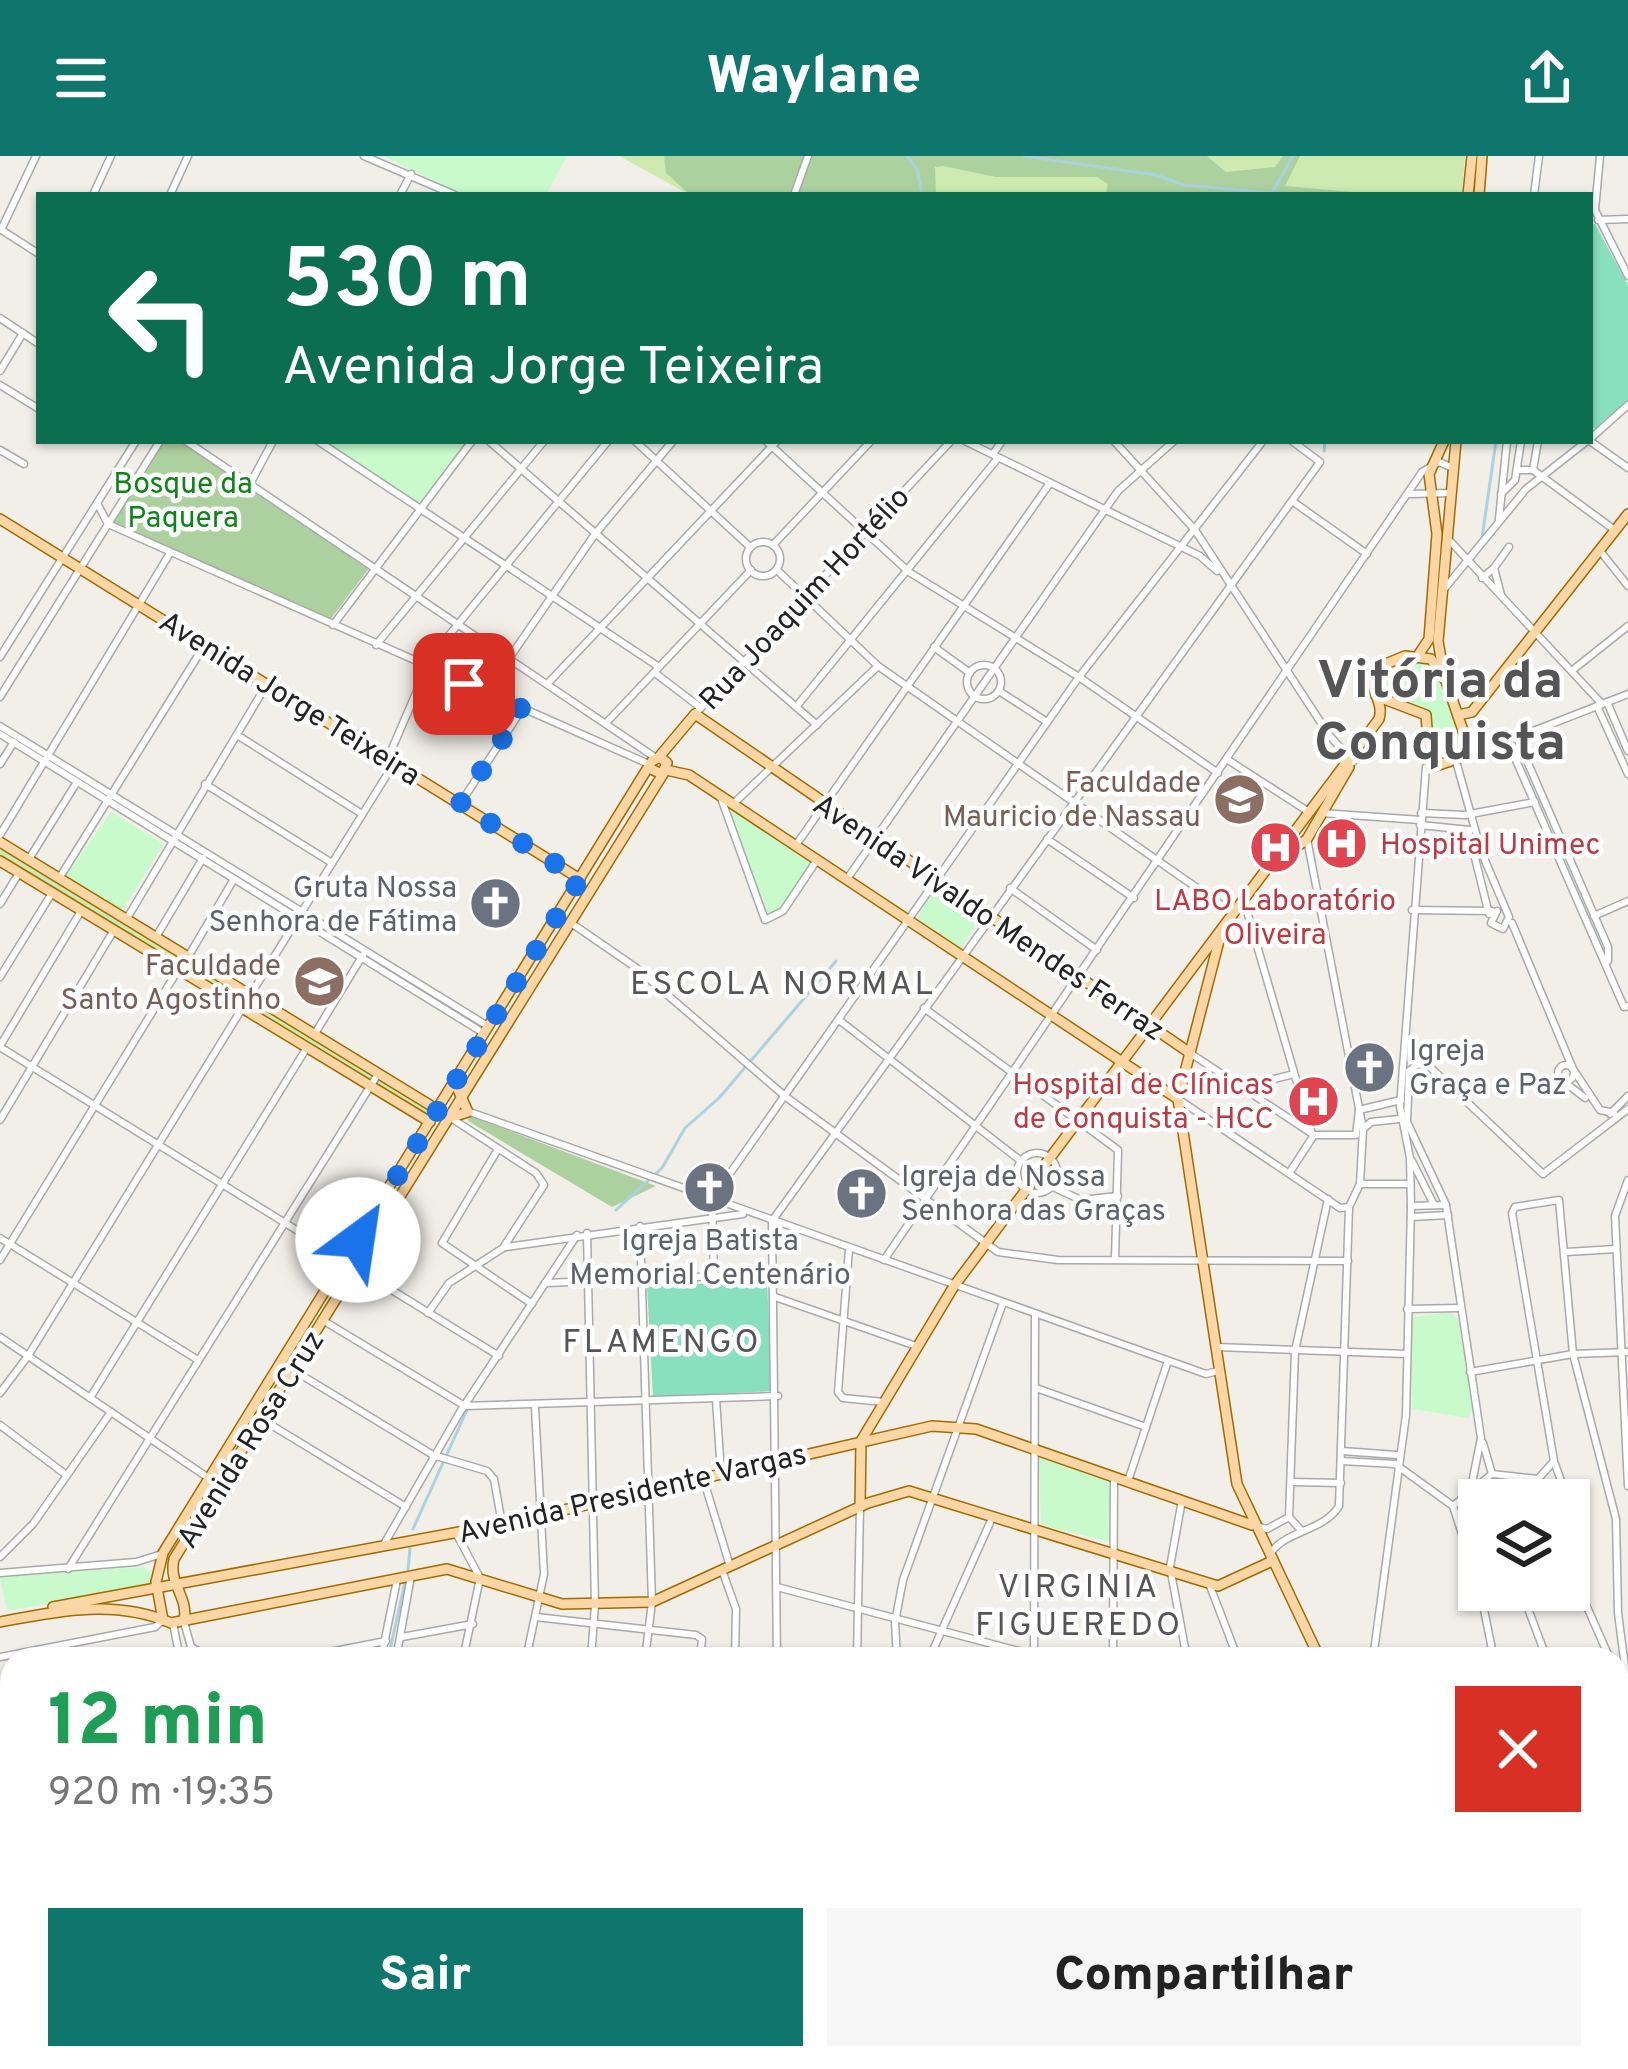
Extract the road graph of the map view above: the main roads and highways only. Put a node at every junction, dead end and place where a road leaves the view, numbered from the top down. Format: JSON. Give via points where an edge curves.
{"nodes":[{"id":1,"x":1472,"y":156,"type":"edge"},
{"id":2,"x":1482,"y":156,"type":"edge"},
{"id":3,"x":1468,"y":192,"type":"edge"},
{"id":4,"x":1479,"y":192,"type":"edge"},
{"id":5,"x":1442,"y":444,"type":"edge"},
{"id":6,"x":1456,"y":444,"type":"edge"},
{"id":7,"x":1628,"y":514,"type":"edge"},
{"id":8,"x":1,"y":521,"type":"edge"},
{"id":9,"x":1419,"y":654,"type":"junction"},
{"id":10,"x":1445,"y":681,"type":"junction"},
{"id":11,"x":1376,"y":696,"type":"junction"},
{"id":12,"x":1407,"y":705,"type":"junction"},
{"id":13,"x":698,"y":711,"type":"joint"},
{"id":14,"x":1459,"y":715,"type":"junction"},
{"id":15,"x":1351,"y":760,"type":"junction"},
{"id":16,"x":654,"y":762,"type":"junction"},
{"id":17,"x":665,"y":771,"type":"junction"},
{"id":18,"x":0,"y":838,"type":"edge"},
{"id":19,"x":598,"y":849,"type":"junction"},
{"id":20,"x":1283,"y":854,"type":"junction"},
{"id":21,"x":611,"y":856,"type":"junction"},
{"id":22,"x":0,"y":861,"type":"edge"},
{"id":23,"x":580,"y":879,"type":"junction"},
{"id":24,"x":77,"y":888,"type":"junction"},
{"id":25,"x":72,"y":906,"type":"junction"},
{"id":26,"x":1238,"y":908,"type":"junction"},
{"id":27,"x":1197,"y":959,"type":"junction"},
{"id":28,"x":1208,"y":967,"type":"junction"},
{"id":29,"x":503,"y":1005,"type":"junction"},
{"id":30,"x":514,"y":1011,"type":"junction"},
{"id":31,"x":1151,"y":1026,"type":"junction"},
{"id":32,"x":1190,"y":1053,"type":"junction"},
{"id":33,"x":1121,"y":1063,"type":"junction"},
{"id":34,"x":455,"y":1082,"type":"junction"},
{"id":35,"x":1178,"y":1099,"type":"junction"},
{"id":36,"x":464,"y":1107,"type":"junction"},
{"id":37,"x":438,"y":1118,"type":"junction"},
{"id":38,"x":363,"y":1244,"type":"junction"},
{"id":39,"x":296,"y":1340,"type":"junction"},
{"id":40,"x":308,"y":1346,"type":"junction"},
{"id":41,"x":246,"y":1421,"type":"junction"},
{"id":42,"x":260,"y":1424,"type":"junction"},
{"id":43,"x":861,"y":1442,"type":"junction"},
{"id":44,"x":1239,"y":1491,"type":"junction"},
{"id":45,"x":860,"y":1507,"type":"junction"},
{"id":46,"x":1244,"y":1508,"type":"junction"},
{"id":47,"x":1238,"y":1519,"type":"junction"},
{"id":48,"x":1256,"y":1526,"type":"junction"},
{"id":49,"x":172,"y":1548,"type":"junction"},
{"id":50,"x":1270,"y":1564,"type":"junction"},
{"id":51,"x":174,"y":1586,"type":"junction"},
{"id":52,"x":157,"y":1589,"type":"junction"},
{"id":53,"x":160,"y":1602,"type":"junction"},
{"id":54,"x":0,"y":1619,"type":"edge"},
{"id":55,"x":165,"y":1621,"type":"junction"},
{"id":56,"x":1313,"y":1647,"type":"edge"}],
"edges":[{"from":1,"to":3,"type":"main road"},
{"from":2,"to":4,"type":"main road"},
{"from":5,"to":9,"type":"main road","via":[[1428,481],[1437,514],[1429,639]]},
{"from":6,"to":10,"type":"main road","via":[[1438,641]]},
{"from":7,"to":14,"type":"main road","via":[[1472,712]]},
{"from":8,"to":23,"type":"main road","name":"Avenida Jorge Teixeira"},
{"from":9,"to":10,"type":"main road"},
{"from":9,"to":11,"type":"main road","via":[[1376,668]]},
{"from":10,"to":14,"type":"main road"},
{"from":11,"to":12,"type":"main road"},
{"from":11,"to":15,"type":"main road","via":[[1380,716]]},
{"from":12,"to":14,"type":"main road","via":[[1427,718],[1426,764],[1433,770],[1469,756]]},
{"from":12,"to":15,"type":"main road"},
{"from":13,"to":16,"type":"main road","name":"Rua Joaquim Hortélio"},
{"from":13,"to":31,"type":"main road","name":"Avenida Vivaldo Mendes Ferraz","via":[[769,770]]},
{"from":15,"to":20,"type":"main road"},
{"from":15,"to":20,"type":"main road","via":[[1306,839]]},
{"from":16,"to":17,"type":"main road","via":[[667,762]]},
{"from":16,"to":19,"type":"main road","name":"Avenida Rosa Cruz"},
{"from":17,"to":21,"type":"main road","name":"Avenida Rosa Cruz"},
{"from":17,"to":33,"type":"main road","via":[[720,795]]},
{"from":18,"to":24,"type":"main road"},
{"from":19,"to":21,"type":"main road"},
{"from":19,"to":23,"type":"main road","name":"Avenida Rosa Cruz"},
{"from":20,"to":26,"type":"main road"},
{"from":21,"to":30,"type":"main road","name":"Avenida Rosa Cruz"},
{"from":22,"to":25,"type":"main road"},
{"from":23,"to":29,"type":"main road","name":"Avenida Rosa Cruz"},
{"from":24,"to":25,"type":"main road"},
{"from":24,"to":37,"type":"main road"},
{"from":25,"to":37,"type":"main road","via":[[306,1049]]},
{"from":26,"to":27,"type":"main road"},
{"from":26,"to":28,"type":"main road"},
{"from":27,"to":28,"type":"main road"},
{"from":27,"to":31,"type":"main road"},
{"from":28,"to":32,"type":"main road"},
{"from":29,"to":30,"type":"main road"},
{"from":29,"to":34,"type":"main road","name":"Avenida Rosa Cruz"},
{"from":30,"to":36,"type":"main road","name":"Avenida Rosa Cruz"},
{"from":31,"to":32,"type":"main road","name":"Avenida Vivaldo Mendes Ferraz"},
{"from":31,"to":33,"type":"main road"},
{"from":32,"to":35,"type":"main road"},
{"from":33,"to":35,"type":"main road"},
{"from":33,"to":43,"type":"main road","via":[[954,1286]]},
{"from":34,"to":36,"type":"main road"},
{"from":34,"to":37,"type":"main road","name":"Avenida Rosa Cruz"},
{"from":35,"to":44,"type":"main road"},
{"from":36,"to":37,"type":"main road","name":"Avenida Rosa Cruz"},
{"from":37,"to":38,"type":"main road","name":"Avenida Rosa Cruz"},
{"from":38,"to":39,"type":"main road","name":"Avenida Rosa Cruz"},
{"from":38,"to":40,"type":"main road","name":"Avenida Rosa Cruz"},
{"from":39,"to":40,"type":"main road"},
{"from":39,"to":41,"type":"main road","name":"Avenida Rosa Cruz"},
{"from":40,"to":42,"type":"main road","name":"Avenida Rosa Cruz"},
{"from":41,"to":42,"type":"main road"},
{"from":41,"to":49,"type":"main road","name":"Avenida Rosa Cruz"},
{"from":42,"to":49,"type":"main road","name":"Avenida Rosa Cruz"},
{"from":43,"to":45,"type":"main road"},
{"from":43,"to":47,"type":"main road","name":"Avenida Presidente Vargas","via":[[958,1426]]},
{"from":43,"to":51,"type":"main road","name":"Avenida Presidente Vargas","via":[[502,1524]]},
{"from":44,"to":46,"type":"main road"},
{"from":44,"to":48,"type":"main road"},
{"from":45,"to":50,"type":"main road","via":[[903,1491],[1227,1586]]},
{"from":45,"to":55,"type":"main road","name":"Avenida Presidente Vargas","via":[[652,1602],[539,1601],[455,1569]]},
{"from":46,"to":47,"type":"main road"},
{"from":46,"to":48,"type":"main road"},
{"from":47,"to":48,"type":"main road","name":"Avenida Presidente Vargas"},
{"from":48,"to":50,"type":"main road"},
{"from":49,"to":51,"type":"main road","name":"Avenida Rosa Cruz"},
{"from":49,"to":52,"type":"main road","name":"Avenida Rosa Cruz"},
{"from":50,"to":56,"type":"main road"},
{"from":51,"to":52,"type":"main road","name":"Avenida Presidente Vargas"},
{"from":51,"to":53,"type":"main road"},
{"from":51,"to":55,"type":"main road","name":"Avenida Rosa Cruz","via":[[186,1608]]},
{"from":52,"to":53,"type":"main road","name":"Avenida Rosa Cruz"},
{"from":52,"to":54,"type":"main road","name":"Avenida Presidente Vargas"},
{"from":53,"to":55,"type":"main road","name":"Avenida Rosa Cruz"},
{"from":54,"to":55,"type":"main road","name":"Avenida Presidente Vargas","via":[[104,1608]]}]}
